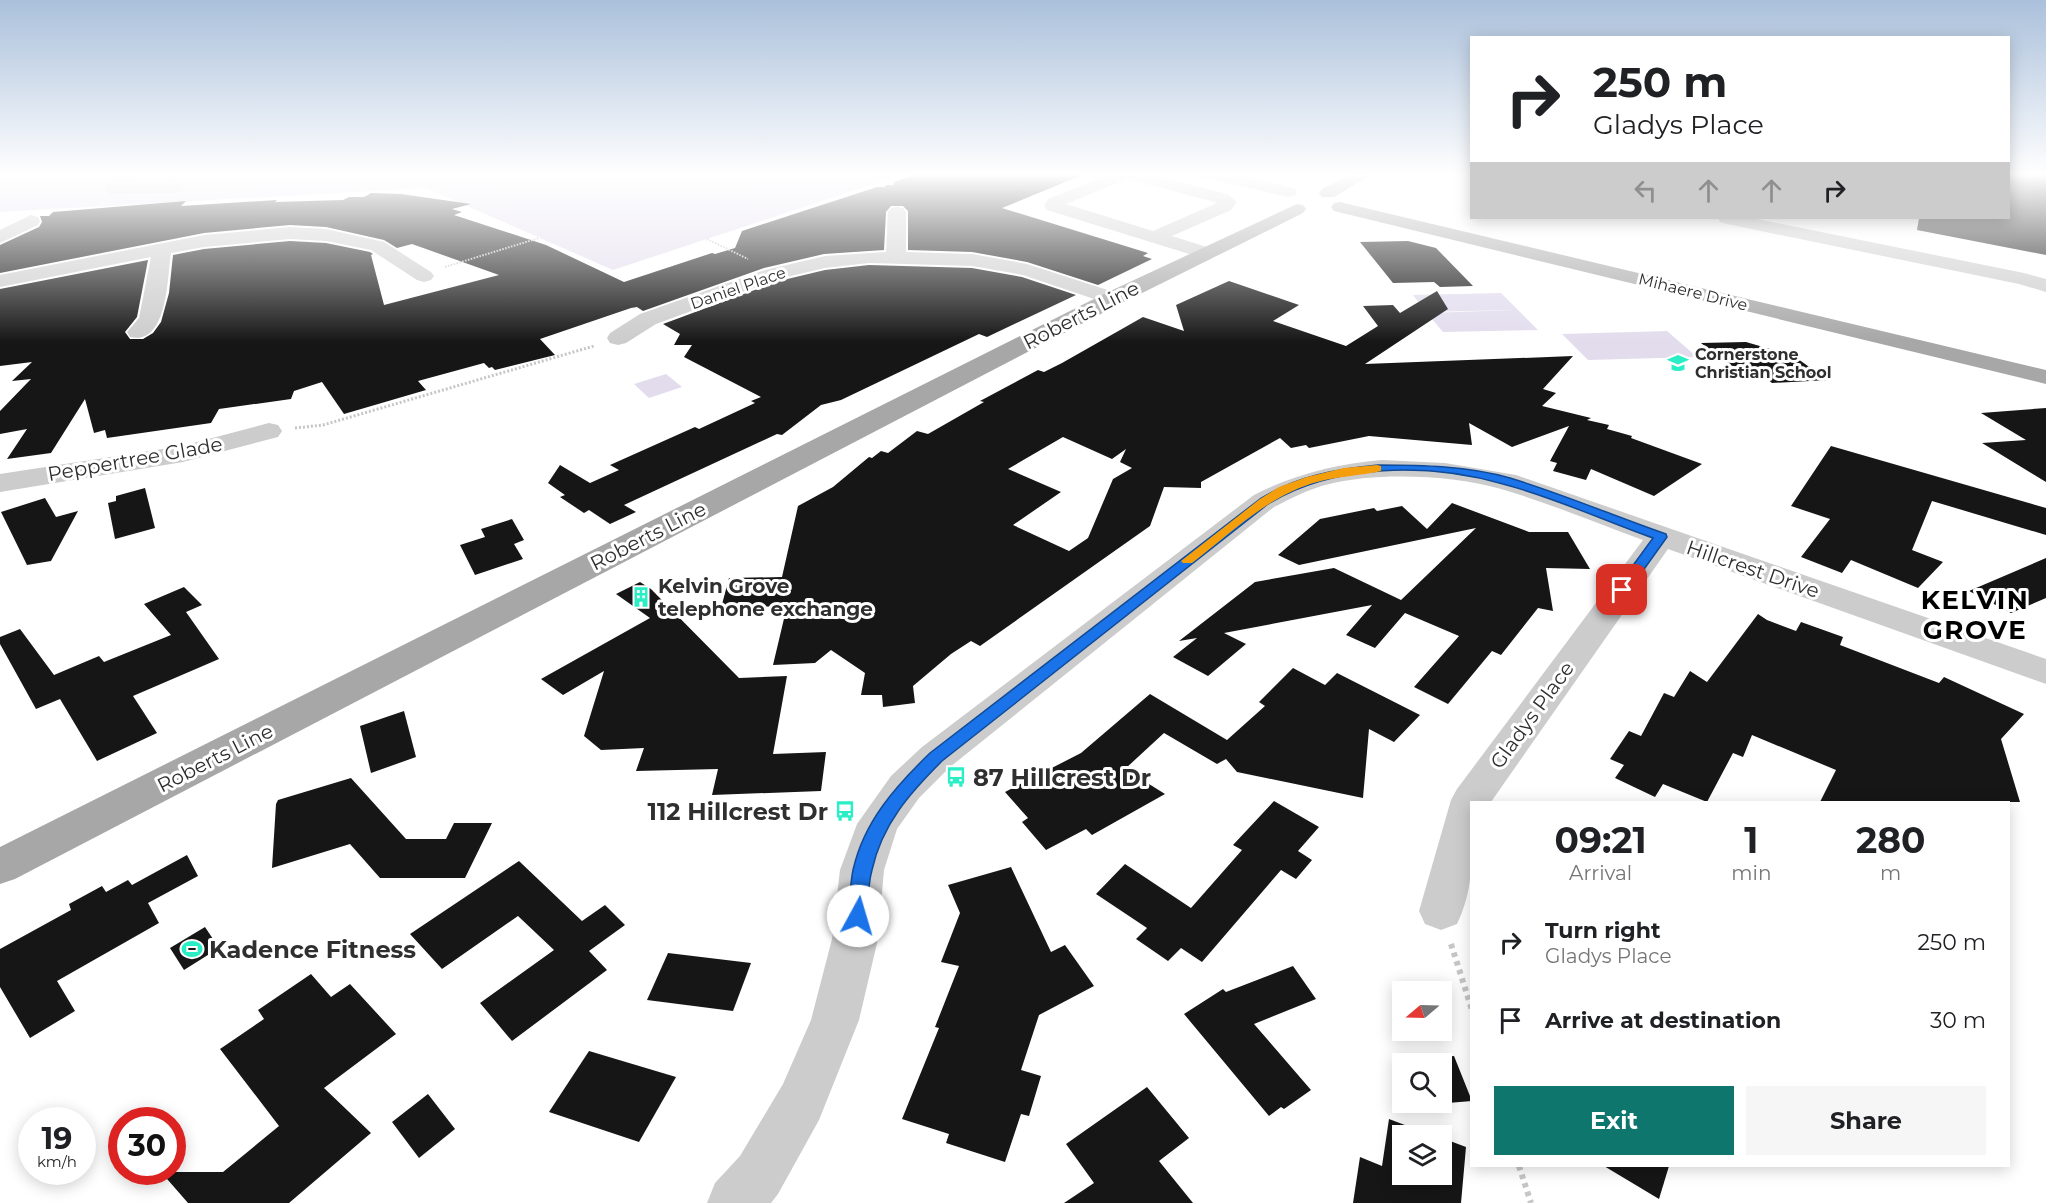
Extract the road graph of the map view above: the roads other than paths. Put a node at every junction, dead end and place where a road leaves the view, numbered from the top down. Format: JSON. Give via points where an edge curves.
{"nodes":[{"id":1,"x":15,"y":229,"type":"edge"},
{"id":2,"x":897,"y":229,"type":"edge"},
{"id":3,"x":1128,"y":229,"type":"edge"},
{"id":4,"x":1172,"y":229,"type":"edge"},
{"id":5,"x":1245,"y":229,"type":"edge"},
{"id":6,"x":1429,"y":229,"type":"edge"},
{"id":7,"x":1781,"y":229,"type":"edge"},
{"id":8,"x":0,"y":237,"type":"edge"},
{"id":9,"x":1154,"y":237,"type":"junction"},
{"id":10,"x":162,"y":249,"type":"junction"},
{"id":11,"x":1206,"y":253,"type":"junction"},
{"id":12,"x":896,"y":257,"type":"junction"},
{"id":13,"x":424,"y":276,"type":"road end"},
{"id":14,"x":0,"y":281,"type":"edge"},
{"id":15,"x":2046,"y":286,"type":"edge"},
{"id":16,"x":1112,"y":299,"type":"junction"},
{"id":17,"x":138,"y":332,"type":"dead end"},
{"id":18,"x":618,"y":338,"type":"road end"},
{"id":19,"x":2046,"y":377,"type":"edge"},
{"id":20,"x":269,"y":431,"type":"road end"},
{"id":21,"x":0,"y":483,"type":"edge"},
{"id":22,"x":1661,"y":537,"type":"junction"},
{"id":23,"x":2046,"y":672,"type":"edge"},
{"id":24,"x":1471,"y":801,"type":"edge"},
{"id":25,"x":1470,"y":804,"type":"edge"},
{"id":26,"x":0,"y":867,"type":"edge"},
{"id":27,"x":1441,"y":911,"type":"road end"},
{"id":28,"x":735,"y":1203,"type":"edge"}],
"edges":[{"from":1,"to":8,"type":"street"},
{"from":2,"to":12,"type":"street"},
{"from":3,"to":9,"type":"street"},
{"from":4,"to":9,"type":"street"},
{"from":5,"to":11,"type":"main road","name":"Roberts Line"},
{"from":6,"to":19,"type":"main road","name":"Mihaere Drive"},
{"from":7,"to":15,"type":"street"},
{"from":9,"to":11,"type":"street"},
{"from":10,"to":13,"type":"street","via":[[290,233],[326,235],[377,246]]},
{"from":10,"to":14,"type":"street"},
{"from":10,"to":17,"type":"street","via":[[150,320]]},
{"from":11,"to":16,"type":"main road","name":"Roberts Line"},
{"from":12,"to":16,"type":"street","name":"Daniel Place","via":[[972,260],[1027,270]]},
{"from":12,"to":18,"type":"street","name":"Daniel Place","via":[[825,262],[775,273],[648,319]]},
{"from":16,"to":26,"type":"main road","name":"Roberts Line"},
{"from":20,"to":21,"type":"street","name":"Peppertree Glade","via":[[183,454]]},
{"from":22,"to":23,"type":"street","name":"Hillcrest Drive"},
{"from":22,"to":24,"type":"street","name":"Gladys Place"},
{"from":22,"to":28,"type":"street","name":"Hillcrest Drive","via":[[1506,481],[1451,471],[1389,468],[1344,472],[1312,479],[1264,501],[936,757],[905,787],[878,824],[862,870],[855,939],[836,1020],[801,1102],[759,1175]]},
{"from":25,"to":27,"type":"street","name":"Gladys Place"}]}
